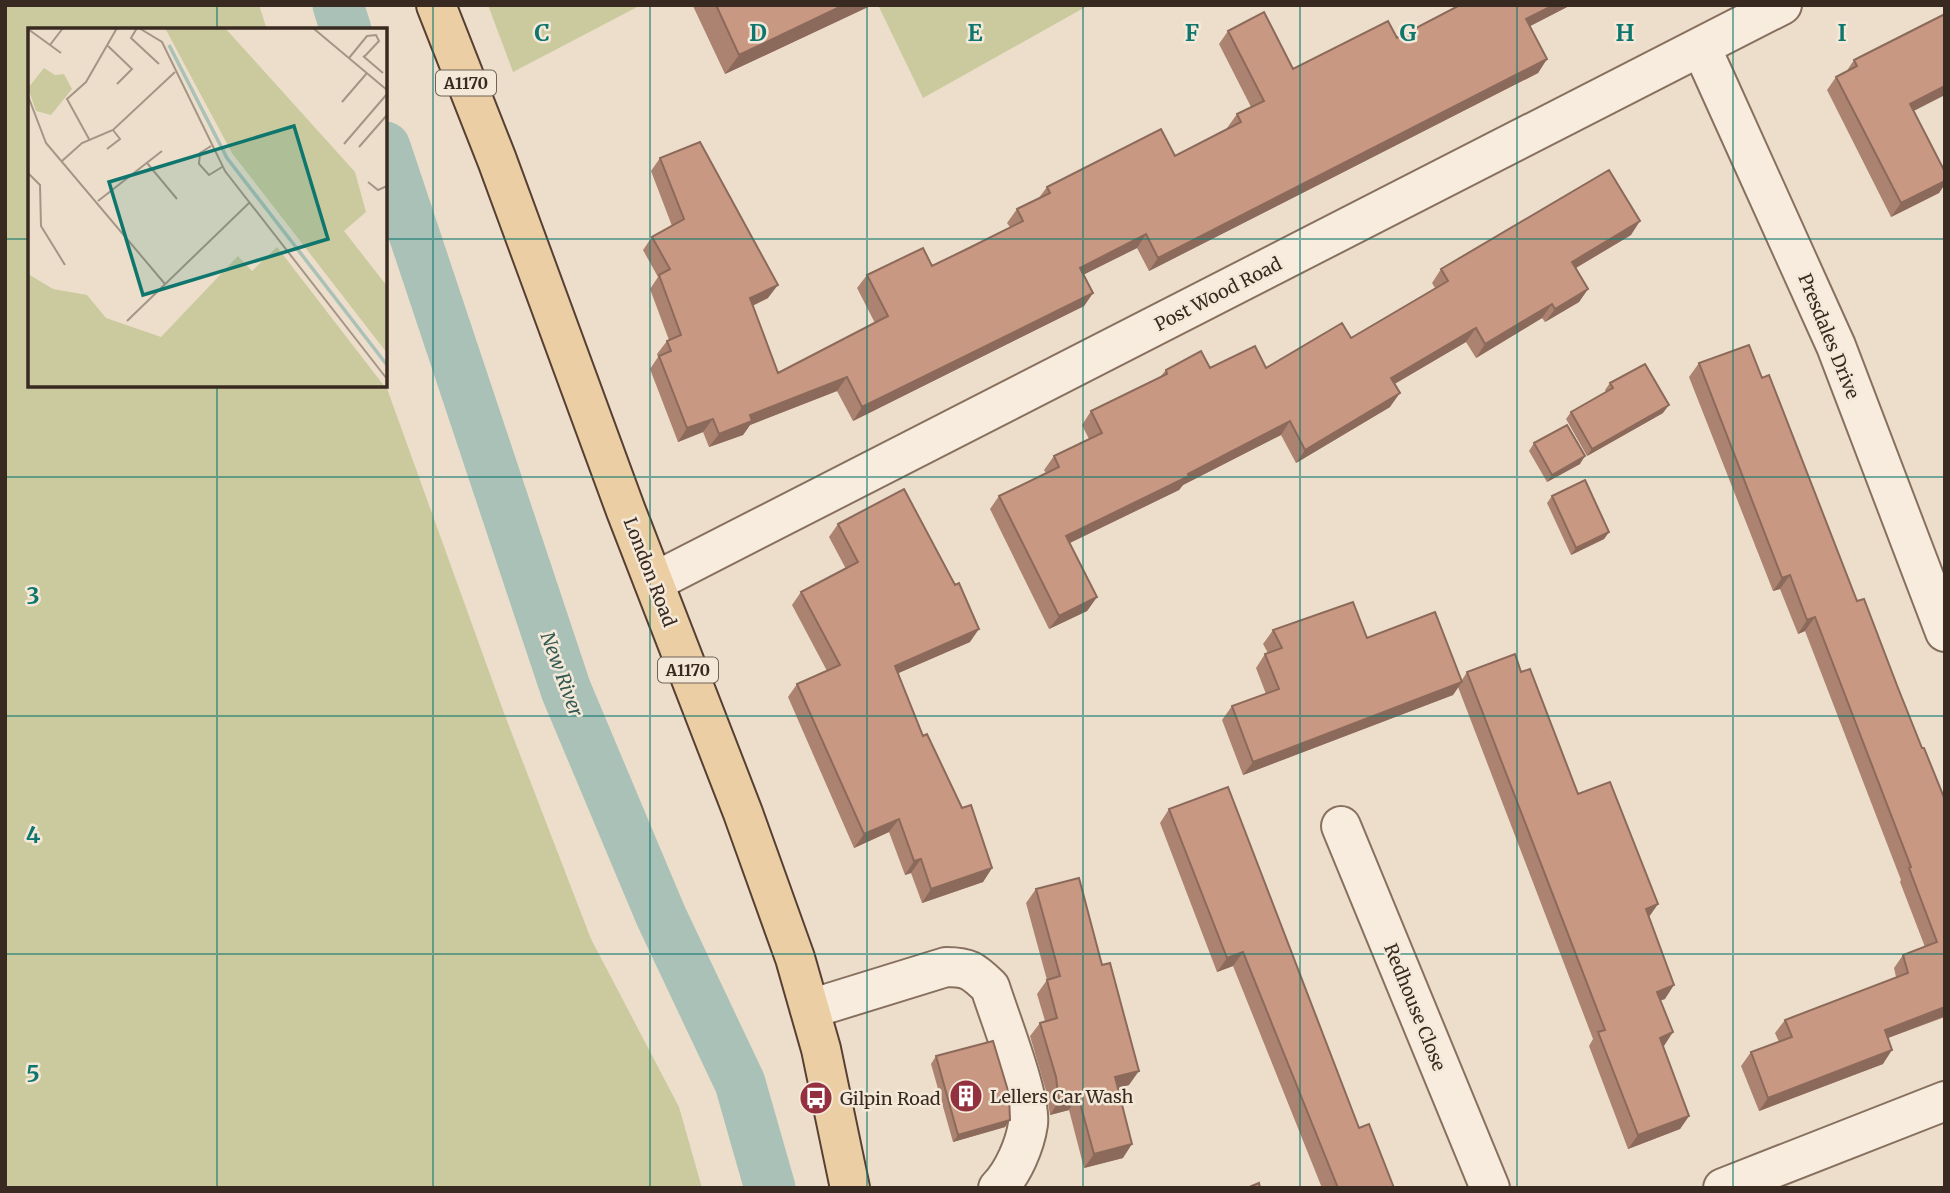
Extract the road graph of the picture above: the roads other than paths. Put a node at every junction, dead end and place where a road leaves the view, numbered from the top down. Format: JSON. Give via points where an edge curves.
{"nodes":[{"id":1,"x":436,"y":5,"type":"edge"},
{"id":2,"x":1782,"y":5,"type":"edge"},
{"id":3,"x":1701,"y":47,"type":"junction"},
{"id":4,"x":654,"y":582,"type":"junction"},
{"id":5,"x":1945,"y":632,"type":"edge"},
{"id":6,"x":1341,"y":825,"type":"dead end"},
{"id":7,"x":810,"y":1009,"type":"junction"},
{"id":8,"x":1945,"y":1101,"type":"edge"},
{"id":9,"x":850,"y":1188,"type":"edge"},
{"id":10,"x":998,"y":1188,"type":"edge"},
{"id":11,"x":1490,"y":1188,"type":"edge"},
{"id":12,"x":1723,"y":1188,"type":"edge"}],
"edges":[{"from":1,"to":4,"type":"main road","name":"London Road","number":"A1170"},
{"from":2,"to":3,"type":"street","name":"Post Wood Road"},
{"from":3,"to":4,"type":"street","name":"Post Wood Road"},
{"from":3,"to":5,"type":"street","name":"Presdales Drive","via":[[1836,346]]},
{"from":4,"to":7,"type":"main road","name":"London Road","number":"A1170","via":[[743,813]]},
{"from":6,"to":11,"type":"street","name":"Redhouse Close"},
{"from":7,"to":9,"type":"main road","name":"London Road","number":"A1170"},
{"from":7,"to":10,"type":"street","via":[[946,967],[965,967],[990,987],[1029,1122],[1020,1152]]},
{"from":8,"to":12,"type":"street"}]}
